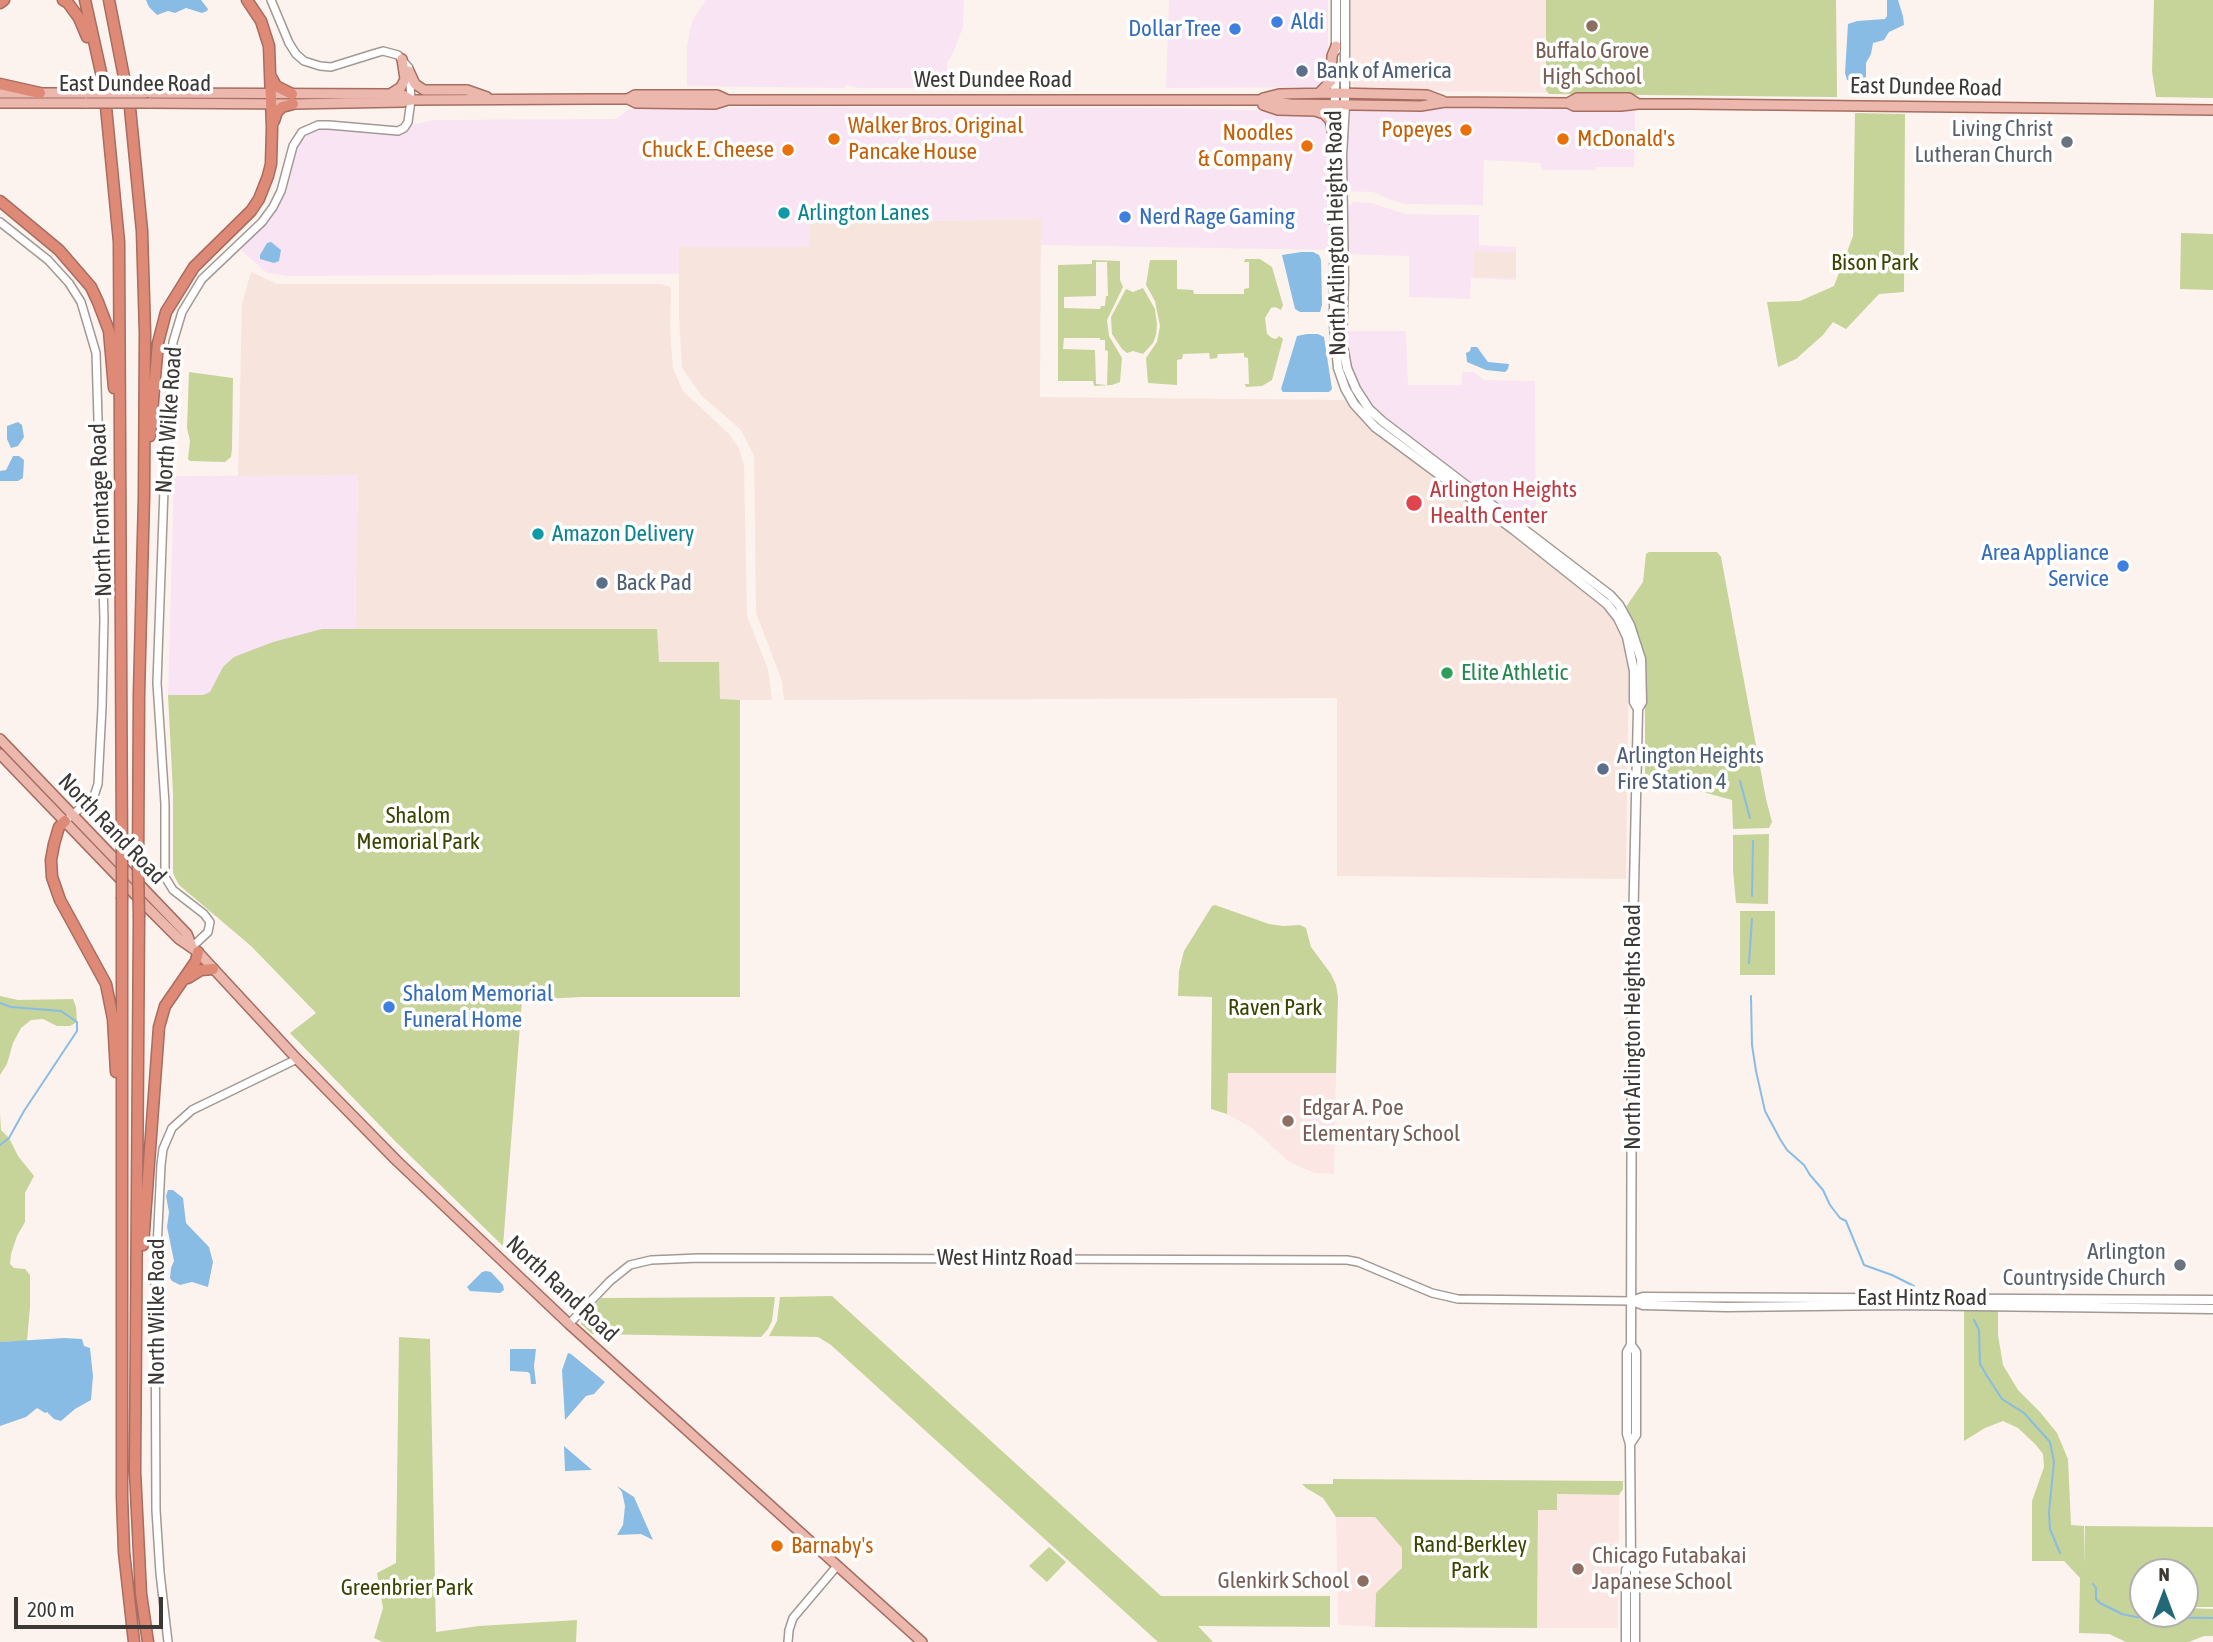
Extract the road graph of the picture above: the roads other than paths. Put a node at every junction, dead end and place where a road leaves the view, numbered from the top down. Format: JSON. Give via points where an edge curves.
{"nodes":[{"id":1,"x":4,"y":0,"type":"edge"},
{"id":2,"x":63,"y":0,"type":"edge"},
{"id":3,"x":85,"y":0,"type":"edge"},
{"id":4,"x":109,"y":0,"type":"edge"},
{"id":5,"x":247,"y":0,"type":"edge"},
{"id":6,"x":271,"y":0,"type":"edge"},
{"id":7,"x":1336,"y":0,"type":"edge"},
{"id":8,"x":1345,"y":0,"type":"edge"},
{"id":9,"x":0,"y":3,"type":"edge"},
{"id":10,"x":1336,"y":46,"type":"junction"},
{"id":11,"x":402,"y":59,"type":"junction"},
{"id":12,"x":409,"y":71,"type":"junction"},
{"id":13,"x":101,"y":74,"type":"junction"},
{"id":14,"x":270,"y":74,"type":"junction"},
{"id":15,"x":0,"y":84,"type":"edge"},
{"id":16,"x":0,"y":93,"type":"edge"},
{"id":17,"x":40,"y":93,"type":"junction"},
{"id":18,"x":1340,"y":93,"type":"junction"},
{"id":19,"x":390,"y":94,"type":"junction"},
{"id":20,"x":1317,"y":94,"type":"junction"},
{"id":21,"x":87,"y":98,"type":"junction"},
{"id":22,"x":270,"y":98,"type":"junction"},
{"id":23,"x":292,"y":99,"type":"junction"},
{"id":24,"x":411,"y":100,"type":"junction"},
{"id":25,"x":495,"y":100,"type":"junction"},
{"id":26,"x":1253,"y":100,"type":"junction"},
{"id":27,"x":1445,"y":102,"type":"junction"},
{"id":28,"x":0,"y":103,"type":"edge"},
{"id":29,"x":1340,"y":105,"type":"junction"},
{"id":30,"x":2213,"y":110,"type":"edge"},
{"id":31,"x":272,"y":128,"type":"junction"},
{"id":32,"x":1335,"y":143,"type":"junction"},
{"id":33,"x":0,"y":201,"type":"edge"},
{"id":34,"x":0,"y":222,"type":"edge"},
{"id":35,"x":120,"y":466,"type":"junction"},
{"id":36,"x":144,"y":496,"type":"junction"},
{"id":37,"x":1638,"y":709,"type":"junction"},
{"id":38,"x":0,"y":740,"type":"edge"},
{"id":39,"x":0,"y":754,"type":"edge"},
{"id":40,"x":69,"y":818,"type":"junction"},
{"id":41,"x":195,"y":950,"type":"junction"},
{"id":42,"x":213,"y":969,"type":"junction"},
{"id":43,"x":182,"y":983,"type":"junction"},
{"id":44,"x":297,"y":1059,"type":"junction"},
{"id":45,"x":122,"y":1180,"type":"junction"},
{"id":46,"x":136,"y":1269,"type":"junction"},
{"id":47,"x":1458,"y":1299,"type":"joint"},
{"id":48,"x":2213,"y":1300,"type":"edge"},
{"id":49,"x":1632,"y":1301,"type":"junction"},
{"id":50,"x":2213,"y":1309,"type":"edge"},
{"id":51,"x":569,"y":1324,"type":"junction"},
{"id":52,"x":1631,"y":1563,"type":"junction"},
{"id":53,"x":836,"y":1566,"type":"junction"},
{"id":54,"x":134,"y":1642,"type":"edge"},
{"id":55,"x":148,"y":1642,"type":"edge"},
{"id":56,"x":168,"y":1642,"type":"edge"},
{"id":57,"x":788,"y":1642,"type":"edge"},
{"id":58,"x":922,"y":1642,"type":"edge"},
{"id":59,"x":1626,"y":1642,"type":"edge"},
{"id":60,"x":1635,"y":1642,"type":"edge"}],
"edges":[{"from":1,"to":9,"type":"highway"},
{"from":2,"to":13,"type":"highway","via":[[79,18]]},
{"from":3,"to":13,"type":"highway"},
{"from":4,"to":36,"type":"highway","via":[[130,108],[140,198]]},
{"from":5,"to":14,"type":"highway","via":[[261,21],[269,46]]},
{"from":6,"to":11,"type":"street","via":[[289,43],[304,61],[331,67],[383,51]]},
{"from":7,"to":10,"type":"main road","name":"North Arlington Heights Road"},
{"from":8,"to":18,"type":"main road","name":"North Arlington Heights Road"},
{"from":10,"to":18,"type":"main road","name":"North Arlington Heights Road"},
{"from":10,"to":20,"type":"main road","via":[[1331,80]]},
{"from":11,"to":12,"type":"street","name":"North Wilke Road"},
{"from":11,"to":19,"type":"main road","via":[[405,79]]},
{"from":12,"to":24,"type":"street","name":"North Wilke Road"},
{"from":12,"to":25,"type":"main road","via":[[424,90],[467,90]]},
{"from":13,"to":35,"type":"highway","via":[[120,242]]},
{"from":14,"to":22,"type":"highway"},
{"from":14,"to":23,"type":"highway","via":[[275,86]]},
{"from":15,"to":17,"type":"highway"},
{"from":16,"to":17,"type":"main road","name":"East Dundee Road"},
{"from":17,"to":21,"type":"main road","name":"East Dundee Road"},
{"from":18,"to":20,"type":"main road","name":"West Dundee Road"},
{"from":18,"to":27,"type":"main road","name":"East Dundee Road","via":[[1427,95]]},
{"from":18,"to":29,"type":"main road","name":"North Arlington Heights Road"},
{"from":19,"to":23,"type":"main road","name":"West Dundee Road"},
{"from":19,"to":24,"type":"main road","name":"West Dundee Road"},
{"from":20,"to":26,"type":"main road","name":"West Dundee Road","via":[[1279,94]]},
{"from":21,"to":22,"type":"main road","name":"East Dundee Road","bridge":true,"via":[[149,103]]},
{"from":21,"to":22,"type":"main road","name":"East Dundee Road","bridge":true,"via":[[145,93]]},
{"from":21,"to":28,"type":"main road","name":"East Dundee Road"},
{"from":22,"to":23,"type":"main road","name":"West Dundee Road"},
{"from":22,"to":31,"type":"highway"},
{"from":23,"to":24,"type":"main road","name":"West Dundee Road"},
{"from":23,"to":31,"type":"highway","via":[[277,111]]},
{"from":24,"to":25,"type":"main road","name":"West Dundee Road"},
{"from":24,"to":41,"type":"street","name":"North Wilke Road","via":[[408,122],[398,131],[318,125],[302,132],[273,207],[202,279],[182,312],[173,342],[157,683],[166,881],[209,922],[208,932]]},
{"from":25,"to":26,"type":"main road","name":"West Dundee Road","via":[[717,94],[728,100]]},
{"from":26,"to":29,"type":"main road","name":"West Dundee Road"},
{"from":26,"to":32,"type":"main road","via":[[1278,110],[1324,114]]},
{"from":27,"to":29,"type":"main road","name":"East Dundee Road"},
{"from":27,"to":30,"type":"main road","name":"East Dundee Road"},
{"from":29,"to":32,"type":"main road","name":"North Arlington Heights Road"},
{"from":29,"to":37,"type":"main road","name":"North Arlington Heights Road","via":[[1342,340],[1356,390],[1382,421],[1614,599],[1630,625],[1641,659],[1642,702]]},
{"from":31,"to":36,"type":"highway","via":[[271,164],[259,200],[194,267],[166,312],[157,350]]},
{"from":32,"to":37,"type":"main road","name":"North Arlington Heights Road","via":[[1334,325],[1345,388],[1375,427],[1607,604],[1627,637]]},
{"from":33,"to":35,"type":"highway","via":[[70,261],[98,302],[111,349]]},
{"from":34,"to":40,"type":"street","name":"North Frontage Road","via":[[69,283],[81,302],[96,353],[104,619],[98,784],[94,796]]},
{"from":35,"to":45,"type":"highway","bridge":true},
{"from":36,"to":46,"type":"highway","bridge":true},
{"from":37,"to":49,"type":"main road","name":"North Arlington Heights Road"},
{"from":38,"to":40,"type":"main road","name":"North Rand Road"},
{"from":39,"to":40,"type":"main road","name":"North Rand Road"},
{"from":40,"to":41,"type":"main road","name":"North Rand Road","via":[[156,917]]},
{"from":40,"to":45,"type":"highway","via":[[59,827],[54,844],[52,877],[109,995]]},
{"from":41,"to":42,"type":"main road","name":"North Rand Road"},
{"from":41,"to":43,"type":"highway","via":[[197,961]]},
{"from":42,"to":43,"type":"highway","via":[[201,970]]},
{"from":42,"to":44,"type":"main road","name":"North Rand Road"},
{"from":43,"to":46,"type":"highway","via":[[165,1006],[159,1027],[143,1247]]},
{"from":44,"to":51,"type":"main road","name":"North Rand Road"},
{"from":44,"to":56,"type":"street","name":"North Wilke Road","via":[[192,1110],[172,1128],[163,1149],[155,1290],[156,1510]]},
{"from":45,"to":54,"type":"highway","via":[[122,1496]]},
{"from":46,"to":55,"type":"highway","via":[[135,1471]]},
{"from":47,"to":49,"type":"street","name":"East Hintz Road"},
{"from":47,"to":51,"type":"street","name":"West Hintz Road","via":[[1347,1259],[699,1258],[630,1265]]},
{"from":48,"to":49,"type":"main road","name":"East Hintz Road","via":[[1643,1297]]},
{"from":49,"to":50,"type":"main road","name":"East Hintz Road","via":[[1727,1307]]},
{"from":49,"to":52,"type":"main road","name":"North Arlington Heights Road","via":[[1627,1352]]},
{"from":51,"to":53,"type":"main road","name":"North Rand Road"},
{"from":52,"to":59,"type":"main road","name":"North Arlington Heights Road","via":[[1626,1570]]},
{"from":52,"to":60,"type":"main road","name":"North Arlington Heights Road","via":[[1635,1570]]},
{"from":53,"to":57,"type":"street","via":[[793,1618]]},
{"from":53,"to":58,"type":"main road","name":"North Rand Road"}]}
